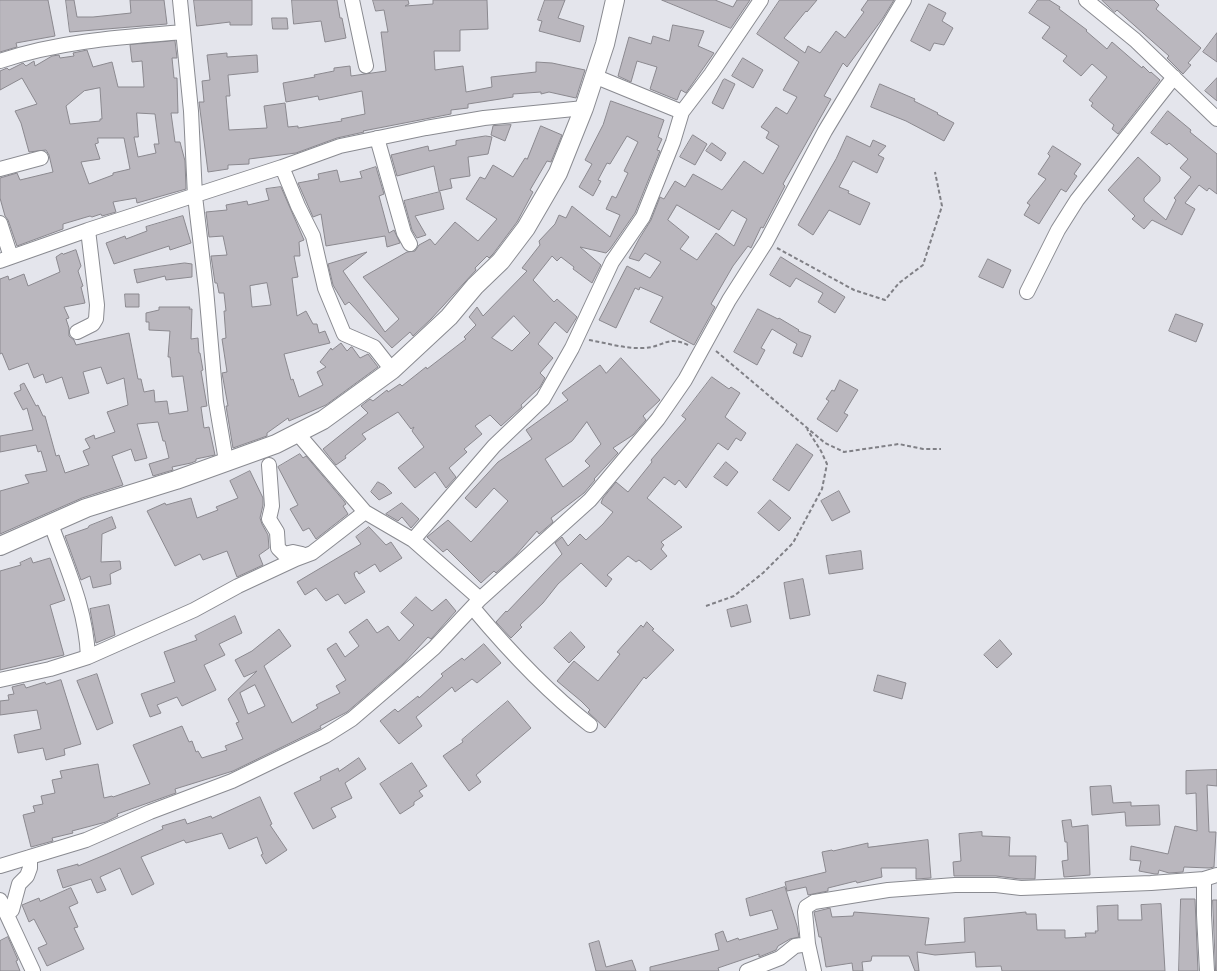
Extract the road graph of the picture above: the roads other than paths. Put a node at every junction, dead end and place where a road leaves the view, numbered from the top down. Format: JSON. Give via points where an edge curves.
{"nodes":[{"id":1,"x":180,"y":0,"type":"edge"},
{"id":2,"x":352,"y":0,"type":"edge"},
{"id":3,"x":615,"y":0,"type":"edge"},
{"id":4,"x":761,"y":0,"type":"edge"},
{"id":5,"x":904,"y":0,"type":"edge"},
{"id":6,"x":1086,"y":0,"type":"edge"},
{"id":7,"x":183,"y":32,"type":"junction"},
{"id":8,"x":0,"y":61,"type":"edge"},
{"id":9,"x":366,"y":66,"type":"dead end"},
{"id":10,"x":594,"y":76,"type":"junction"},
{"id":11,"x":1174,"y":78,"type":"junction"},
{"id":12,"x":584,"y":108,"type":"junction"},
{"id":13,"x":682,"y":112,"type":"junction"},
{"id":14,"x":1217,"y":119,"type":"edge"},
{"id":15,"x":377,"y":138,"type":"junction"},
{"id":16,"x":41,"y":158,"type":"dead end"},
{"id":17,"x":282,"y":167,"type":"junction"},
{"id":18,"x":0,"y":169,"type":"edge"},
{"id":19,"x":195,"y":196,"type":"junction"},
{"id":20,"x":0,"y":223,"type":"edge"},
{"id":21,"x":88,"y":230,"type":"junction"},
{"id":22,"x":410,"y":244,"type":"dead end"},
{"id":23,"x":5,"y":259,"type":"edge"},
{"id":24,"x":1028,"y":292,"type":"dead end"},
{"id":25,"x":77,"y":332,"type":"dead end"},
{"id":26,"x":392,"y":370,"type":"junction"},
{"id":27,"x":298,"y":434,"type":"junction"},
{"id":28,"x":226,"y":461,"type":"junction"},
{"id":29,"x":269,"y":465,"type":"dead end"},
{"id":30,"x":365,"y":512,"type":"junction"},
{"id":31,"x":51,"y":524,"type":"junction"},
{"id":32,"x":413,"y":540,"type":"junction"},
{"id":33,"x":0,"y":546,"type":"edge"},
{"id":34,"x":305,"y":556,"type":"junction"},
{"id":35,"x":477,"y":604,"type":"junction"},
{"id":36,"x":88,"y":656,"type":"junction"},
{"id":37,"x":0,"y":680,"type":"edge"},
{"id":38,"x":590,"y":726,"type":"dead end"},
{"id":39,"x":30,"y":857,"type":"junction"},
{"id":40,"x":0,"y":866,"type":"edge"},
{"id":41,"x":1211,"y":877,"type":"edge"},
{"id":42,"x":0,"y":900,"type":"edge"},
{"id":43,"x":6,"y":914,"type":"junction"},
{"id":44,"x":808,"y":944,"type":"junction"},
{"id":45,"x":33,"y":971,"type":"edge"},
{"id":46,"x":747,"y":971,"type":"edge"},
{"id":47,"x":814,"y":971,"type":"edge"},
{"id":48,"x":1207,"y":971,"type":"edge"}],
"edges":[{"from":1,"to":7,"type":"street"},
{"from":2,"to":9,"type":"street"},
{"from":3,"to":10,"type":"street"},
{"from":4,"to":13,"type":"street"},
{"from":5,"to":35,"type":"street","via":[[825,130],[766,242],[706,345],[658,419],[590,500]]},
{"from":6,"to":11,"type":"street","via":[[1135,40]]},
{"from":7,"to":8,"type":"street","via":[[85,41]]},
{"from":7,"to":19,"type":"street"},
{"from":10,"to":12,"type":"street"},
{"from":10,"to":13,"type":"street"},
{"from":11,"to":14,"type":"street"},
{"from":11,"to":24,"type":"street","via":[[1077,200],[1058,230]]},
{"from":12,"to":15,"type":"street","via":[[484,118]]},
{"from":12,"to":26,"type":"street","via":[[558,173],[526,228],[450,317]]},
{"from":13,"to":32,"type":"street","via":[[643,217],[612,262],[557,376],[542,399],[494,446]]},
{"from":15,"to":17,"type":"street","via":[[340,146]]},
{"from":15,"to":22,"type":"street"},
{"from":16,"to":18,"type":"street"},
{"from":17,"to":19,"type":"street"},
{"from":17,"to":26,"type":"street","via":[[313,236],[325,288],[344,334],[374,347]]},
{"from":19,"to":21,"type":"street"},
{"from":19,"to":28,"type":"street","via":[[216,402]]},
{"from":20,"to":23,"type":"street"},
{"from":21,"to":23,"type":"street"},
{"from":21,"to":25,"type":"street","via":[[96,319]]},
{"from":26,"to":27,"type":"street"},
{"from":27,"to":28,"type":"street"},
{"from":27,"to":30,"type":"street"},
{"from":28,"to":31,"type":"street","via":[[86,508]]},
{"from":29,"to":34,"type":"street","via":[[272,506],[269,519],[277,532],[278,548],[284,554],[293,552]]},
{"from":30,"to":32,"type":"street"},
{"from":30,"to":34,"type":"street"},
{"from":31,"to":33,"type":"street"},
{"from":31,"to":36,"type":"street","via":[[82,611]]},
{"from":32,"to":35,"type":"street"},
{"from":34,"to":36,"type":"street","via":[[194,610]]},
{"from":35,"to":38,"type":"street","via":[[504,645]]},
{"from":35,"to":39,"type":"street","via":[[394,684],[352,720],[325,736],[232,781],[86,840]]},
{"from":36,"to":37,"type":"street","via":[[50,669]]},
{"from":39,"to":40,"type":"street"},
{"from":39,"to":43,"type":"street","via":[[27,876],[19,884],[12,910]]},
{"from":41,"to":44,"type":"street","via":[[1151,884],[1021,888],[955,884],[821,900],[806,907]]},
{"from":41,"to":48,"type":"street","via":[[1204,931]]},
{"from":42,"to":43,"type":"street"},
{"from":43,"to":45,"type":"street"},
{"from":44,"to":46,"type":"street","via":[[794,946],[780,958]]},
{"from":44,"to":47,"type":"street"}]}
